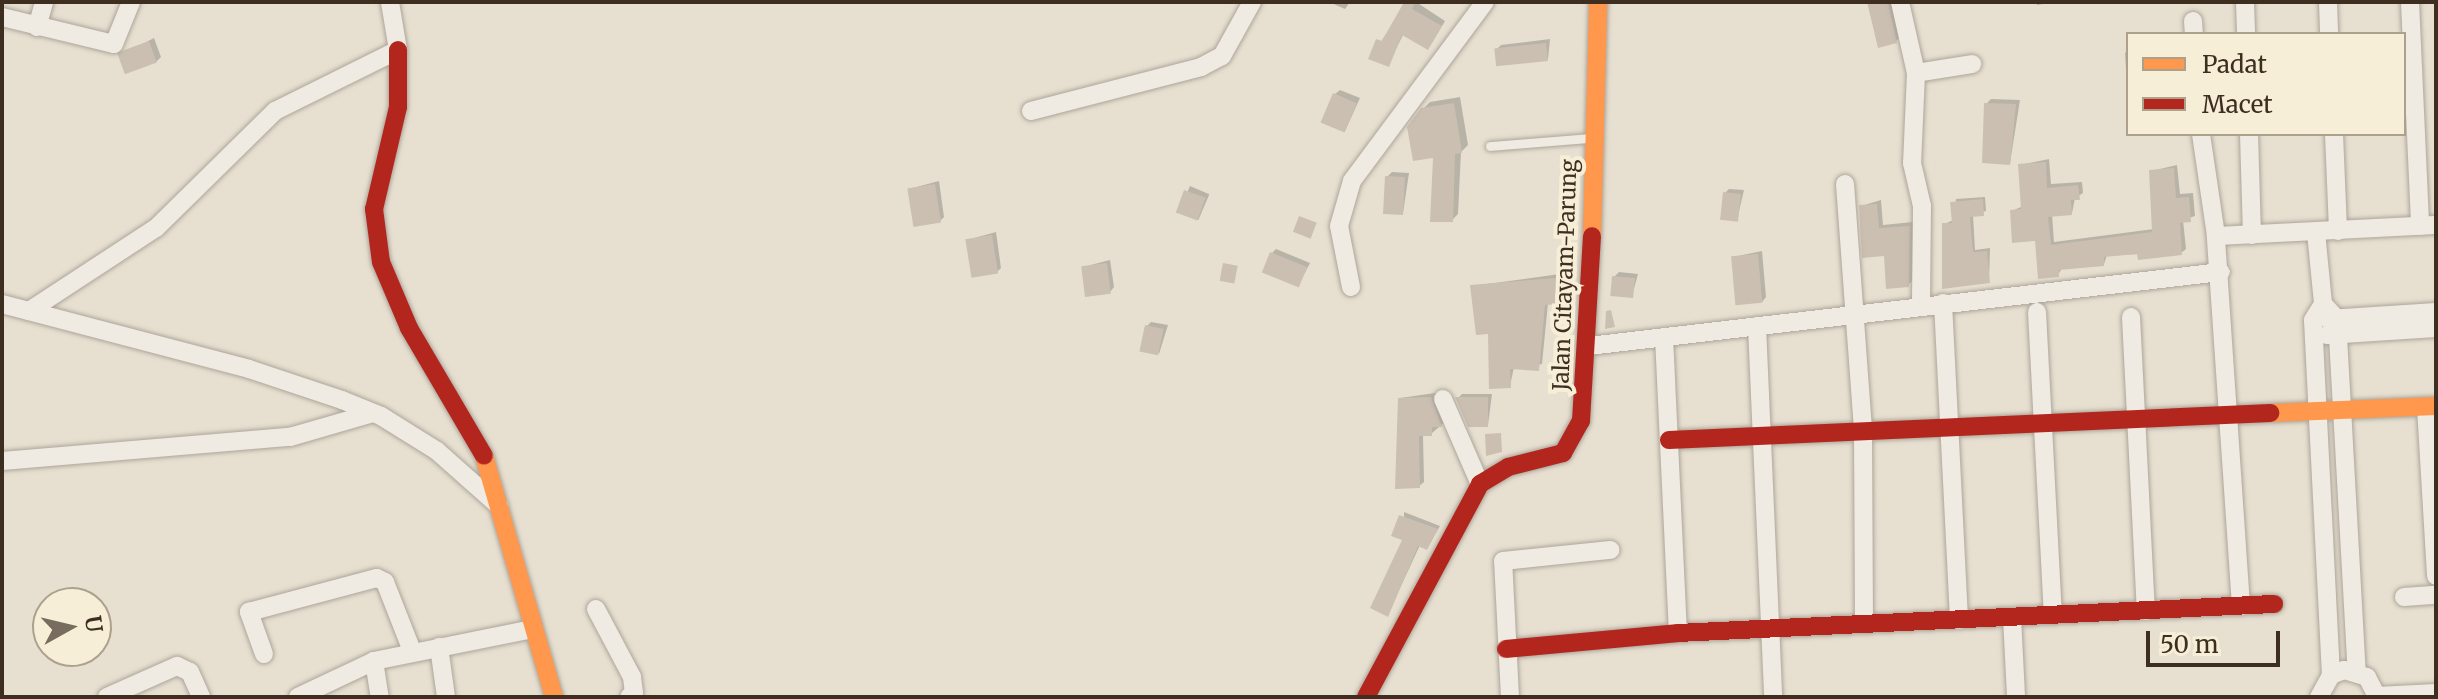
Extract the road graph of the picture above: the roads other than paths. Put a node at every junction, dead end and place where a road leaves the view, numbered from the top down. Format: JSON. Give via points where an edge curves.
{"nodes":[{"id":1,"x":44,"y":2,"type":"edge"},
{"id":2,"x":131,"y":2,"type":"edge"},
{"id":3,"x":390,"y":2,"type":"edge"},
{"id":4,"x":1252,"y":2,"type":"edge"},
{"id":5,"x":1485,"y":2,"type":"edge"},
{"id":6,"x":1598,"y":2,"type":"edge"},
{"id":7,"x":1901,"y":2,"type":"edge"},
{"id":8,"x":2245,"y":2,"type":"edge"},
{"id":9,"x":2328,"y":2,"type":"edge"},
{"id":10,"x":2410,"y":2,"type":"edge"},
{"id":11,"x":2,"y":17,"type":"edge"},
{"id":12,"x":37,"y":27,"type":"junction"},
{"id":13,"x":2246,"y":32,"type":"edge"},
{"id":14,"x":2329,"y":32,"type":"edge"},
{"id":15,"x":398,"y":50,"type":"junction"},
{"id":16,"x":1972,"y":64,"type":"dead end"},
{"id":17,"x":1916,"y":73,"type":"junction"},
{"id":18,"x":1031,"y":111,"type":"dead end"},
{"id":19,"x":2201,"y":136,"type":"edge"},
{"id":20,"x":2249,"y":136,"type":"edge"},
{"id":21,"x":2334,"y":136,"type":"edge"},
{"id":22,"x":1594,"y":138,"type":"junction"},
{"id":23,"x":1490,"y":146,"type":"dead end"},
{"id":24,"x":1845,"y":184,"type":"dead end"},
{"id":25,"x":2428,"y":226,"type":"edge"},
{"id":26,"x":2338,"y":231,"type":"junction"},
{"id":27,"x":2316,"y":232,"type":"junction"},
{"id":28,"x":2252,"y":235,"type":"junction"},
{"id":29,"x":2216,"y":236,"type":"junction"},
{"id":30,"x":2221,"y":272,"type":"junction"},
{"id":31,"x":1351,"y":287,"type":"dead end"},
{"id":32,"x":1943,"y":303,"type":"junction"},
{"id":33,"x":2,"y":304,"type":"edge"},
{"id":34,"x":2323,"y":304,"type":"junction"},
{"id":35,"x":1921,"y":306,"type":"junction"},
{"id":36,"x":29,"y":311,"type":"junction"},
{"id":37,"x":1857,"y":311,"type":"junction"},
{"id":38,"x":2037,"y":312,"type":"dead end"},
{"id":39,"x":2436,"y":312,"type":"edge"},
{"id":40,"x":2131,"y":317,"type":"dead end"},
{"id":41,"x":1757,"y":326,"type":"junction"},
{"id":42,"x":2337,"y":326,"type":"junction"},
{"id":43,"x":2314,"y":328,"type":"junction"},
{"id":44,"x":2436,"y":328,"type":"edge"},
{"id":45,"x":1664,"y":337,"type":"junction"},
{"id":46,"x":1589,"y":346,"type":"junction"},
{"id":47,"x":1443,"y":399,"type":"dead end"},
{"id":48,"x":2431,"y":406,"type":"edge"},
{"id":49,"x":2344,"y":411,"type":"junction"},
{"id":50,"x":2316,"y":412,"type":"junction"},
{"id":51,"x":373,"y":413,"type":"junction"},
{"id":52,"x":2231,"y":415,"type":"junction"},
{"id":53,"x":2136,"y":420,"type":"junction"},
{"id":54,"x":2044,"y":424,"type":"junction"},
{"id":55,"x":1950,"y":428,"type":"junction"},
{"id":56,"x":1863,"y":431,"type":"junction"},
{"id":57,"x":1763,"y":436,"type":"junction"},
{"id":58,"x":1669,"y":440,"type":"junction"},
{"id":59,"x":2,"y":461,"type":"edge"},
{"id":60,"x":1480,"y":484,"type":"junction"},
{"id":61,"x":499,"y":506,"type":"junction"},
{"id":62,"x":1610,"y":550,"type":"dead end"},
{"id":63,"x":2436,"y":576,"type":"edge"},
{"id":64,"x":2436,"y":595,"type":"edge"},
{"id":65,"x":2404,"y":597,"type":"dead end"},
{"id":66,"x":2274,"y":604,"type":"dead end"},
{"id":67,"x":2241,"y":606,"type":"junction"},
{"id":68,"x":596,"y":609,"type":"dead end"},
{"id":69,"x":2146,"y":611,"type":"junction"},
{"id":70,"x":2053,"y":615,"type":"junction"},
{"id":71,"x":2012,"y":617,"type":"junction"},
{"id":72,"x":1959,"y":620,"type":"junction"},
{"id":73,"x":1864,"y":624,"type":"junction"},
{"id":74,"x":1772,"y":628,"type":"junction"},
{"id":75,"x":532,"y":629,"type":"junction"},
{"id":76,"x":1678,"y":633,"type":"junction"},
{"id":77,"x":439,"y":647,"type":"junction"},
{"id":78,"x":1506,"y":649,"type":"junction"},
{"id":79,"x":412,"y":651,"type":"junction"},
{"id":80,"x":264,"y":654,"type":"dead end"},
{"id":81,"x":374,"y":661,"type":"junction"},
{"id":82,"x":2357,"y":672,"type":"junction"},
{"id":83,"x":2331,"y":675,"type":"junction"},
{"id":84,"x":2436,"y":693,"type":"edge"},
{"id":85,"x":117,"y":695,"type":"edge"},
{"id":86,"x":553,"y":695,"type":"edge"},
{"id":87,"x":201,"y":697,"type":"edge"},
{"id":88,"x":298,"y":697,"type":"edge"},
{"id":89,"x":380,"y":697,"type":"edge"},
{"id":90,"x":446,"y":697,"type":"edge"},
{"id":91,"x":629,"y":697,"type":"edge"},
{"id":92,"x":1366,"y":697,"type":"edge"},
{"id":93,"x":1510,"y":697,"type":"edge"},
{"id":94,"x":1773,"y":697,"type":"edge"},
{"id":95,"x":2016,"y":697,"type":"edge"},
{"id":96,"x":2319,"y":697,"type":"edge"},
{"id":97,"x":2377,"y":697,"type":"edge"}],
"edges":[{"from":1,"to":12,"type":"street"},
{"from":2,"to":12,"type":"street","via":[[114,44]]},
{"from":3,"to":15,"type":"street"},
{"from":4,"to":18,"type":"street","via":[[1222,56],[1201,67]]},
{"from":5,"to":31,"type":"street","via":[[1458,44],[1386,128],[1352,181],[1339,226]]},
{"from":6,"to":22,"type":"street","name":"Jalan Citayam-Parung"},
{"from":7,"to":17,"type":"street"},
{"from":8,"to":13,"type":"street"},
{"from":9,"to":14,"type":"street"},
{"from":10,"to":25,"type":"street"},
{"from":11,"to":12,"type":"street"},
{"from":15,"to":36,"type":"street","via":[[275,111],[156,228]]},
{"from":15,"to":61,"type":"street","via":[[398,107],[377,186],[375,233],[409,328],[491,468]]},
{"from":16,"to":17,"type":"street"},
{"from":17,"to":35,"type":"street","via":[[1912,163],[1922,206]]},
{"from":19,"to":29,"type":"street"},
{"from":20,"to":28,"type":"street"},
{"from":21,"to":26,"type":"street"},
{"from":22,"to":23,"type":"lane"},
{"from":22,"to":46,"type":"street","name":"Jalan Citayam-Parung"},
{"from":24,"to":37,"type":"street"},
{"from":25,"to":26,"type":"street"},
{"from":26,"to":27,"type":"street"},
{"from":27,"to":28,"type":"street"},
{"from":27,"to":34,"type":"street"},
{"from":28,"to":29,"type":"street"},
{"from":29,"to":30,"type":"street"},
{"from":30,"to":32,"type":"street"},
{"from":30,"to":52,"type":"street"},
{"from":32,"to":35,"type":"street"},
{"from":32,"to":55,"type":"street"},
{"from":33,"to":36,"type":"street"},
{"from":34,"to":42,"type":"street"},
{"from":34,"to":43,"type":"street"},
{"from":35,"to":37,"type":"street"},
{"from":36,"to":51,"type":"street","via":[[302,385]]},
{"from":37,"to":41,"type":"street"},
{"from":37,"to":56,"type":"street"},
{"from":38,"to":54,"type":"street"},
{"from":39,"to":42,"type":"street"},
{"from":40,"to":53,"type":"street"},
{"from":41,"to":45,"type":"street"},
{"from":41,"to":57,"type":"street"},
{"from":42,"to":43,"type":"street"},
{"from":42,"to":44,"type":"street"},
{"from":42,"to":49,"type":"street"},
{"from":43,"to":50,"type":"street"},
{"from":45,"to":46,"type":"street"},
{"from":45,"to":58,"type":"street"},
{"from":46,"to":60,"type":"street","name":"Jalan Citayam-Parung","via":[[1585,397],[1574,440],[1563,453],[1508,467]]},
{"from":47,"to":60,"type":"street"},
{"from":48,"to":49,"type":"street"},
{"from":48,"to":63,"type":"street"},
{"from":49,"to":50,"type":"street"},
{"from":49,"to":82,"type":"street"},
{"from":50,"to":52,"type":"street"},
{"from":50,"to":83,"type":"street"},
{"from":51,"to":59,"type":"street","via":[[290,437]]},
{"from":51,"to":61,"type":"street","via":[[437,451]]},
{"from":52,"to":53,"type":"street"},
{"from":52,"to":67,"type":"street"},
{"from":53,"to":54,"type":"street"},
{"from":53,"to":69,"type":"street"},
{"from":54,"to":55,"type":"street"},
{"from":54,"to":70,"type":"street"},
{"from":55,"to":56,"type":"street"},
{"from":55,"to":72,"type":"street"},
{"from":56,"to":57,"type":"street"},
{"from":56,"to":73,"type":"street"},
{"from":57,"to":58,"type":"street"},
{"from":57,"to":74,"type":"street"},
{"from":58,"to":76,"type":"street"},
{"from":60,"to":92,"type":"street"},
{"from":61,"to":75,"type":"street","via":[[524,579]]},
{"from":62,"to":78,"type":"street","via":[[1503,561]]},
{"from":64,"to":65,"type":"street"},
{"from":66,"to":67,"type":"street"},
{"from":67,"to":69,"type":"street"},
{"from":68,"to":91,"type":"street","via":[[632,677],[634,693]]},
{"from":69,"to":70,"type":"street"},
{"from":70,"to":71,"type":"street"},
{"from":71,"to":72,"type":"street"},
{"from":71,"to":95,"type":"street"},
{"from":72,"to":73,"type":"street"},
{"from":73,"to":74,"type":"street"},
{"from":74,"to":76,"type":"street"},
{"from":74,"to":94,"type":"street"},
{"from":75,"to":77,"type":"street"},
{"from":75,"to":86,"type":"street"},
{"from":76,"to":78,"type":"street"},
{"from":77,"to":79,"type":"street"},
{"from":77,"to":90,"type":"street"},
{"from":78,"to":93,"type":"street"},
{"from":79,"to":80,"type":"street","via":[[385,582],[377,578],[249,612]]},
{"from":79,"to":81,"type":"street"},
{"from":81,"to":88,"type":"street"},
{"from":81,"to":89,"type":"street"},
{"from":82,"to":83,"type":"street"},
{"from":82,"to":97,"type":"street","via":[[2374,686]]},
{"from":83,"to":96,"type":"street"},
{"from":84,"to":97,"type":"street"},
{"from":85,"to":87,"type":"street","via":[[182,667]]}]}
